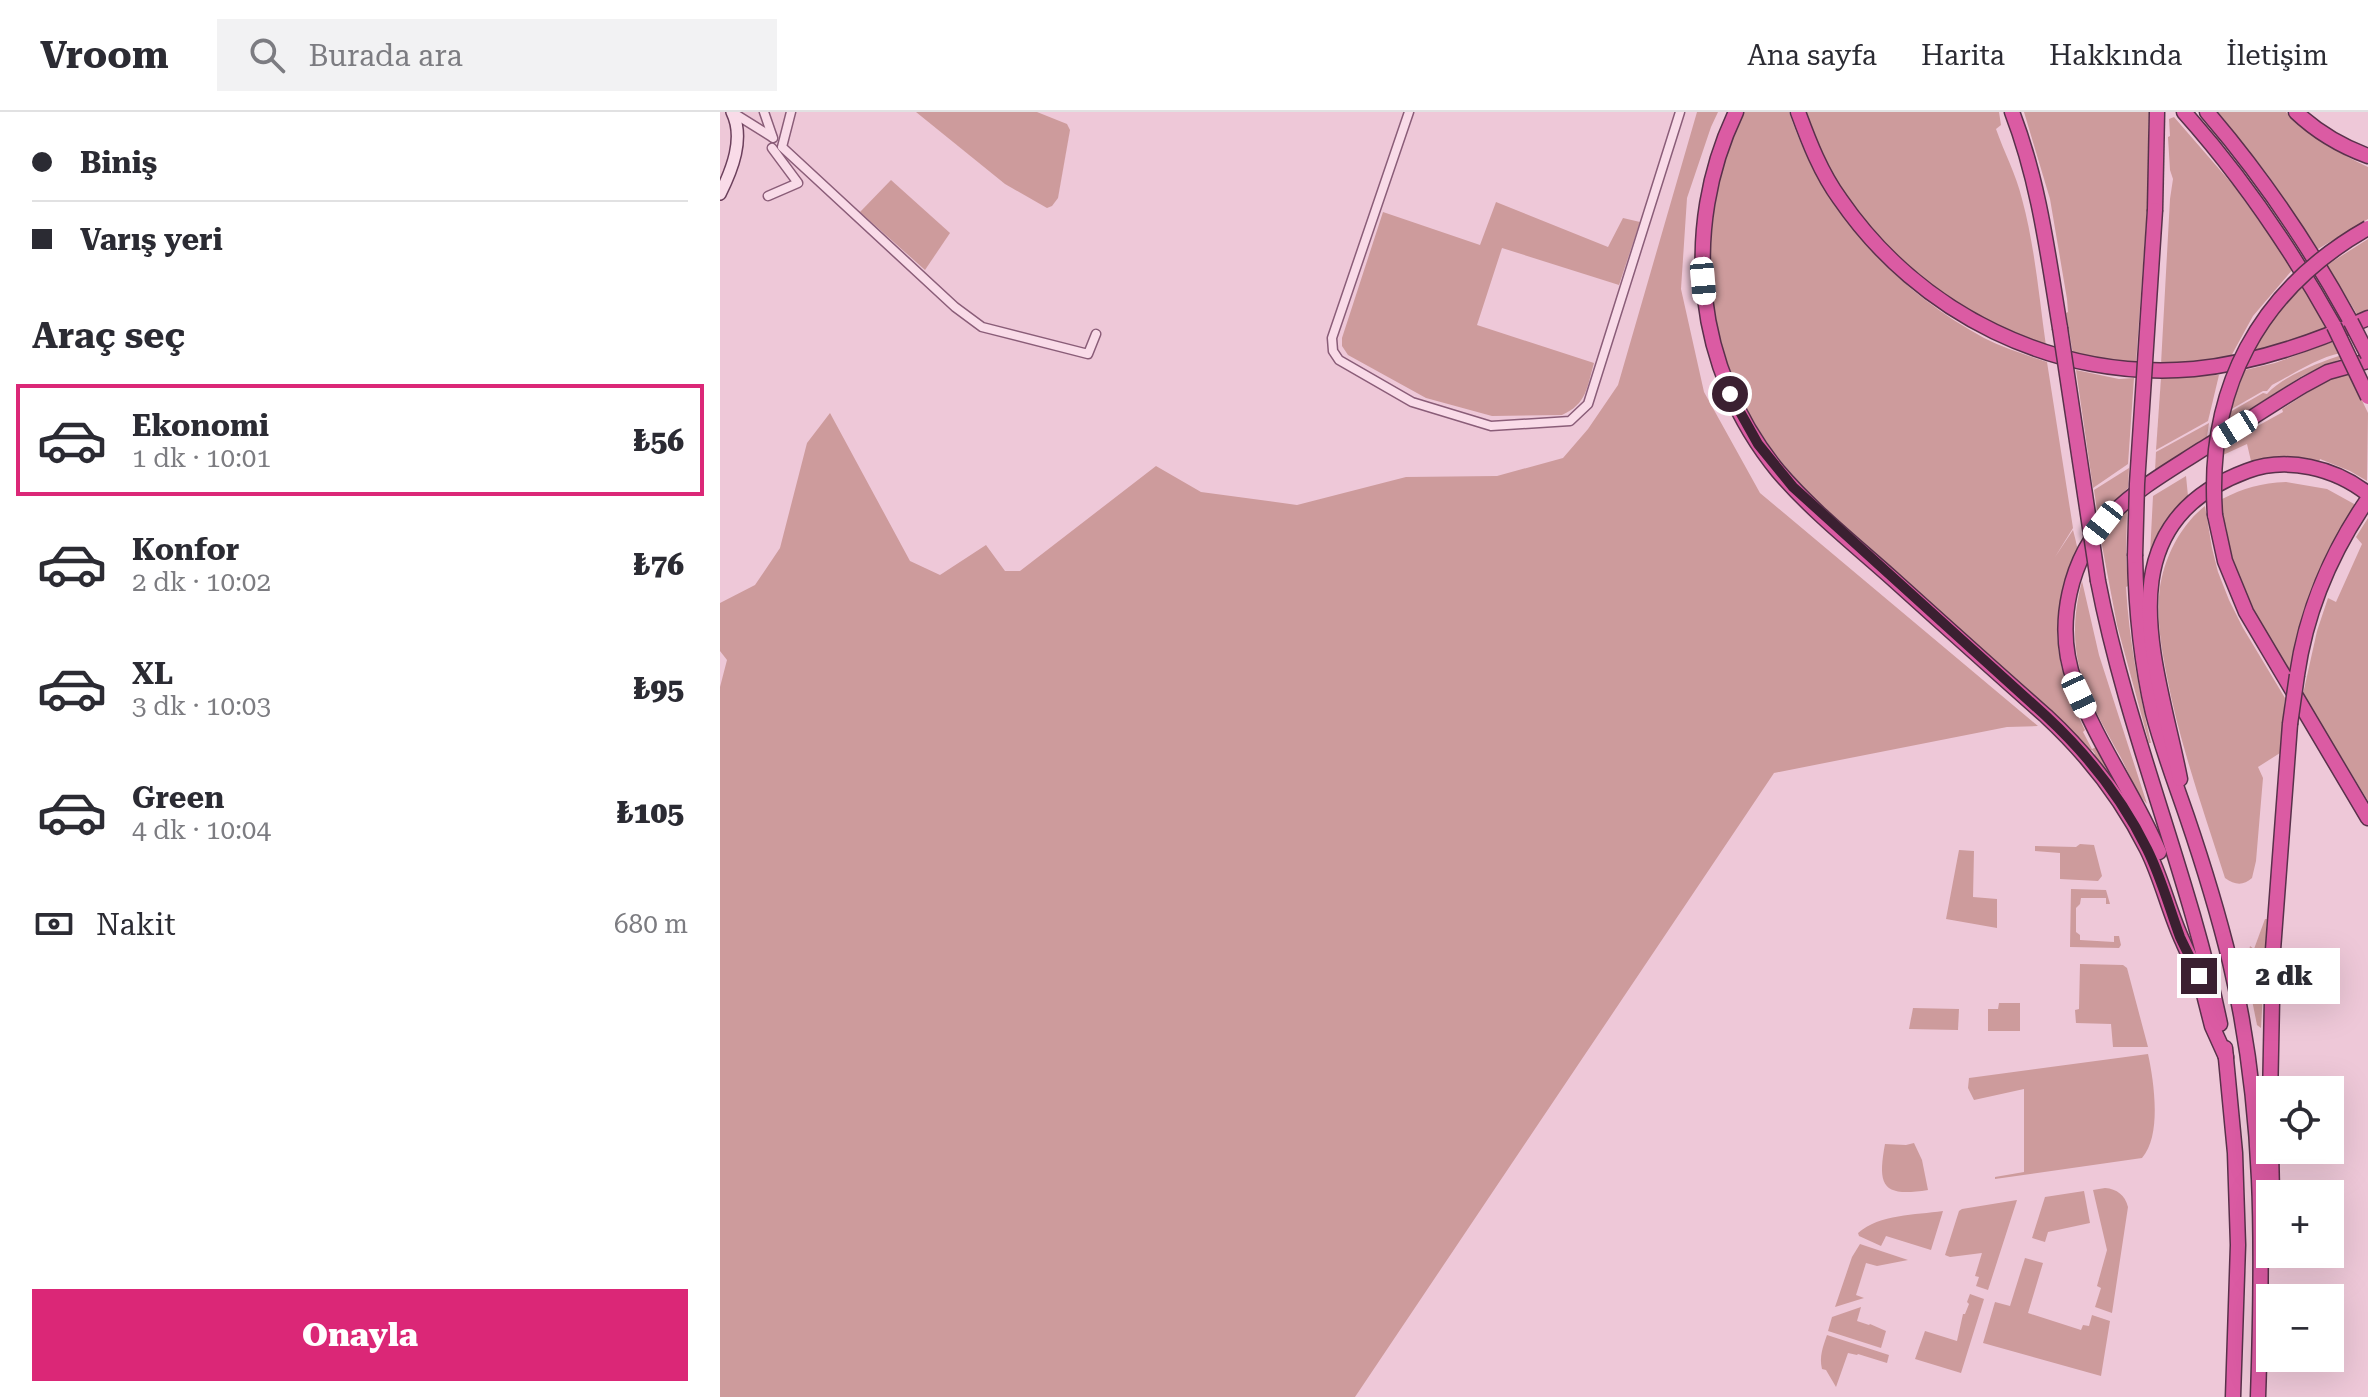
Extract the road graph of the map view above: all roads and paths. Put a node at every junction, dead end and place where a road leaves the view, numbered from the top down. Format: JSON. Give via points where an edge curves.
{"nodes":[{"id":1,"x":732,"y":112,"type":"edge"},
{"id":2,"x":764,"y":112,"type":"edge"},
{"id":3,"x":791,"y":112,"type":"edge"},
{"id":4,"x":1409,"y":112,"type":"edge"},
{"id":5,"x":1680,"y":112,"type":"edge"},
{"id":6,"x":1736,"y":112,"type":"edge"},
{"id":7,"x":1798,"y":112,"type":"edge"},
{"id":8,"x":2012,"y":112,"type":"edge"},
{"id":9,"x":2157,"y":112,"type":"edge"},
{"id":10,"x":2184,"y":112,"type":"edge"},
{"id":11,"x":2207,"y":112,"type":"edge"},
{"id":12,"x":2296,"y":112,"type":"edge"},
{"id":13,"x":2309,"y":112,"type":"edge"},
{"id":14,"x":772,"y":137,"type":"junction"},
{"id":15,"x":777,"y":148,"type":"junction"},
{"id":16,"x":2368,"y":154,"type":"edge"},
{"id":17,"x":720,"y":194,"type":"edge"},
{"id":18,"x":768,"y":196,"type":"dead end"},
{"id":19,"x":2368,"y":228,"type":"edge"},
{"id":20,"x":2368,"y":318,"type":"edge"},
{"id":21,"x":1096,"y":334,"type":"dead end"},
{"id":22,"x":2368,"y":355,"type":"edge"},
{"id":23,"x":2368,"y":361,"type":"edge"},
{"id":24,"x":2368,"y":397,"type":"edge"},
{"id":25,"x":2368,"y":496,"type":"edge"},
{"id":26,"x":2186,"y":815,"type":"junction"},
{"id":27,"x":2368,"y":818,"type":"edge"},
{"id":28,"x":2199,"y":976,"type":"junction"},
{"id":29,"x":2226,"y":1057,"type":"junction"},
{"id":30,"x":2270,"y":1076,"type":"edge"},
{"id":31,"x":2259,"y":1180,"type":"edge"},
{"id":32,"x":2261,"y":1268,"type":"edge"},
{"id":33,"x":2233,"y":1397,"type":"edge"},
{"id":34,"x":2258,"y":1397,"type":"edge"}],
"edges":[{"from":1,"to":14,"type":"street"},
{"from":1,"to":17,"type":"main road","via":[[738,140]]},
{"from":2,"to":14,"type":"street"},
{"from":3,"to":15,"type":"street"},
{"from":4,"to":5,"type":"street","via":[[1332,338],[1333,351],[1339,360],[1412,402],[1491,426],[1570,421],[1588,404]]},
{"from":6,"to":28,"type":"highway","via":[[1714,171],[1703,238],[1704,299],[1730,394],[1758,444],[1813,507],[2089,761],[2147,849]]},
{"from":7,"to":20,"type":"highway","via":[[1838,197],[1904,273],[1979,325],[2044,352],[2095,364],[2186,369],[2279,352]]},
{"from":8,"to":29,"type":"highway","bridge":true,"via":[[2040,209],[2098,581],[2122,688],[2203,946]]},
{"from":9,"to":26,"type":"highway","bridge":true,"via":[[2135,556],[2148,690]]},
{"from":10,"to":24,"type":"highway","bridge":true,"via":[[2272,223],[2334,326]]},
{"from":11,"to":22,"type":"highway","bridge":true,"via":[[2266,185],[2322,269]]},
{"from":12,"to":16,"type":"highway","via":[[2324,135]]},
{"from":13,"to":16,"type":"highway"},
{"from":14,"to":15,"type":"street"},
{"from":15,"to":18,"type":"street","via":[[798,183]]},
{"from":15,"to":21,"type":"street","via":[[982,327],[1088,354]]},
{"from":19,"to":27,"type":"highway","bridge":true,"via":[[2325,255],[2264,318],[2225,399],[2213,476],[2225,561],[2246,612]]},
{"from":23,"to":28,"type":"highway","via":[[2304,385],[2135,493],[2088,542],[2071,586],[2065,625],[2073,678],[2156,845]]},
{"from":25,"to":26,"type":"highway","via":[[2338,475],[2312,468],[2253,469],[2204,493],[2172,527],[2152,576],[2150,625]]},
{"from":25,"to":30,"type":"highway","bridge":true,"via":[[2313,609],[2297,675],[2273,950]]},
{"from":26,"to":31,"type":"highway","via":[[2244,1029]]},
{"from":28,"to":29,"type":"highway"},
{"from":29,"to":33,"type":"highway","via":[[2238,1245]]},
{"from":32,"to":34,"type":"highway"}]}
